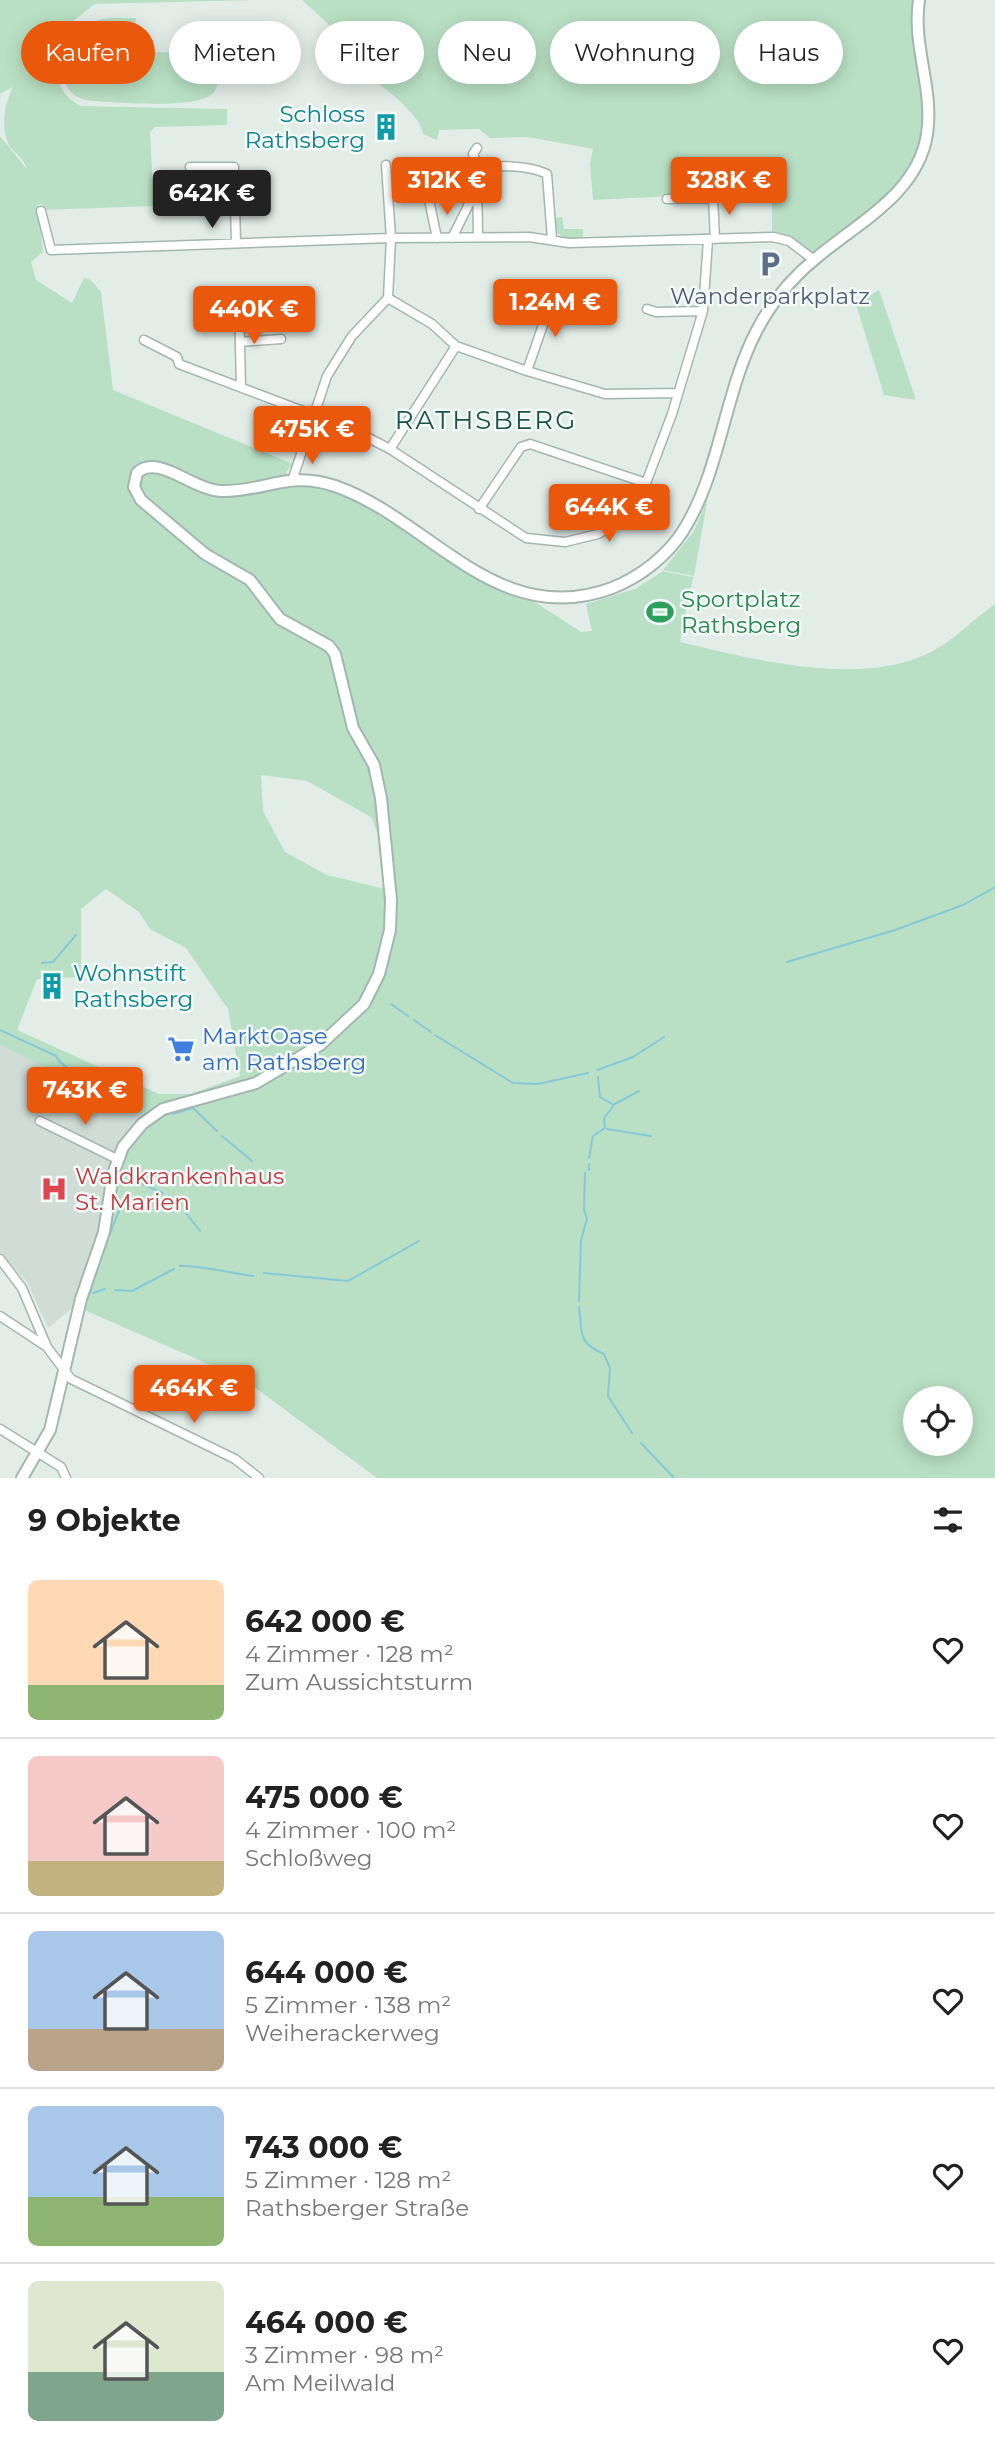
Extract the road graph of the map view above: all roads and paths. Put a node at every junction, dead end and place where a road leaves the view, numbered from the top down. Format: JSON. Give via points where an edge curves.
{"nodes":[{"id":1,"x":919,"y":0,"type":"edge"},
{"id":2,"x":477,"y":148,"type":"dead end"},
{"id":3,"x":386,"y":164,"type":"dead end"},
{"id":4,"x":190,"y":167,"type":"dead end"},
{"id":5,"x":480,"y":170,"type":"junction"},
{"id":6,"x":475,"y":190,"type":"junction"},
{"id":7,"x":753,"y":196,"type":"dead end"},
{"id":8,"x":713,"y":197,"type":"junction"},
{"id":9,"x":667,"y":199,"type":"dead end"},
{"id":10,"x":429,"y":200,"type":"dead end"},
{"id":11,"x":41,"y":211,"type":"dead end"},
{"id":12,"x":478,"y":237,"type":"junction"},
{"id":13,"x":391,"y":238,"type":"junction"},
{"id":14,"x":437,"y":238,"type":"junction"},
{"id":15,"x":452,"y":238,"type":"junction"},
{"id":16,"x":552,"y":239,"type":"junction"},
{"id":17,"x":712,"y":239,"type":"junction"},
{"id":18,"x":236,"y":243,"type":"junction"},
{"id":19,"x":814,"y":260,"type":"junction"},
{"id":20,"x":388,"y":298,"type":"junction"},
{"id":21,"x":239,"y":305,"type":"dead end"},
{"id":22,"x":647,"y":309,"type":"dead end"},
{"id":23,"x":703,"y":311,"type":"junction"},
{"id":24,"x":590,"y":317,"type":"dead end"},
{"id":25,"x":510,"y":318,"type":"dead end"},
{"id":26,"x":545,"y":318,"type":"junction"},
{"id":27,"x":144,"y":340,"type":"dead end"},
{"id":28,"x":281,"y":340,"type":"dead end"},
{"id":29,"x":240,"y":342,"type":"junction"},
{"id":30,"x":456,"y":346,"type":"junction"},
{"id":31,"x":527,"y":371,"type":"junction"},
{"id":32,"x":241,"y":387,"type":"junction"},
{"id":33,"x":678,"y":393,"type":"junction"},
{"id":34,"x":314,"y":414,"type":"junction"},
{"id":35,"x":390,"y":449,"type":"junction"},
{"id":36,"x":293,"y":478,"type":"junction"},
{"id":37,"x":646,"y":482,"type":"junction"},
{"id":38,"x":479,"y":509,"type":"junction"},
{"id":39,"x":40,"y":1121,"type":"dead end"},
{"id":40,"x":117,"y":1159,"type":"junction"},
{"id":41,"x":0,"y":1259,"type":"edge"},
{"id":42,"x":0,"y":1316,"type":"edge"},
{"id":43,"x":47,"y":1347,"type":"junction"},
{"id":44,"x":63,"y":1372,"type":"junction"},
{"id":45,"x":0,"y":1429,"type":"edge"},
{"id":46,"x":38,"y":1455,"type":"junction"},
{"id":47,"x":22,"y":1478,"type":"edge"},
{"id":48,"x":66,"y":1478,"type":"edge"},
{"id":49,"x":259,"y":1478,"type":"edge"}],
"edges":[{"from":1,"to":19,"type":"street","via":[[917,32],[928,116],[922,152],[886,204]]},
{"from":2,"to":5,"type":"street","via":[[473,154]]},
{"from":3,"to":13,"type":"street"},
{"from":4,"to":18,"type":"street","via":[[234,167]]},
{"from":5,"to":6,"type":"street"},
{"from":5,"to":16,"type":"street","via":[[509,167],[547,174]]},
{"from":6,"to":12,"type":"street"},
{"from":6,"to":15,"type":"street"},
{"from":7,"to":8,"type":"street"},
{"from":8,"to":9,"type":"street"},
{"from":8,"to":17,"type":"street"},
{"from":10,"to":14,"type":"street"},
{"from":11,"to":18,"type":"street","via":[[51,250]]},
{"from":12,"to":15,"type":"street"},
{"from":12,"to":16,"type":"street"},
{"from":13,"to":14,"type":"street"},
{"from":13,"to":18,"type":"street"},
{"from":13,"to":20,"type":"street"},
{"from":14,"to":15,"type":"street"},
{"from":16,"to":17,"type":"street","via":[[569,243]]},
{"from":17,"to":19,"type":"street","via":[[773,237],[795,245]]},
{"from":17,"to":23,"type":"street"},
{"from":19,"to":36,"type":"street","via":[[780,295],[757,331],[684,529],[657,560],[626,583],[579,597],[539,595],[507,587],[455,560],[365,500],[337,487]]},
{"from":20,"to":30,"type":"street","via":[[432,324]]},
{"from":20,"to":34,"type":"street","via":[[352,336],[327,376]]},
{"from":21,"to":29,"type":"street"},
{"from":22,"to":23,"type":"street"},
{"from":23,"to":33,"type":"street"},
{"from":24,"to":26,"type":"street"},
{"from":25,"to":26,"type":"street"},
{"from":26,"to":31,"type":"street"},
{"from":27,"to":32,"type":"street","via":[[177,357],[179,364]]},
{"from":28,"to":29,"type":"street"},
{"from":29,"to":32,"type":"street"},
{"from":30,"to":31,"type":"street"},
{"from":30,"to":35,"type":"street"},
{"from":31,"to":33,"type":"street","via":[[605,394]]},
{"from":32,"to":34,"type":"street"},
{"from":33,"to":37,"type":"street"},
{"from":34,"to":35,"type":"street"},
{"from":34,"to":36,"type":"street"},
{"from":35,"to":38,"type":"street"},
{"from":36,"to":40,"type":"street","via":[[218,491],[158,466],[142,468],[134,480],[138,496],[212,559],[250,580],[280,619],[330,646],[340,666],[353,728],[377,776],[391,900],[390,930],[379,974],[369,997],[352,1018],[320,1045],[227,1093],[163,1110],[135,1131]]},
{"from":37,"to":38,"type":"street","via":[[628,516],[598,534],[565,542],[526,538]]},
{"from":37,"to":38,"type":"street","via":[[530,444],[521,447]]},
{"from":39,"to":40,"type":"street"},
{"from":40,"to":44,"type":"street","via":[[104,1233]]},
{"from":41,"to":43,"type":"street","via":[[22,1288]]},
{"from":42,"to":43,"type":"street"},
{"from":43,"to":44,"type":"street"},
{"from":44,"to":46,"type":"street","via":[[54,1415]]},
{"from":44,"to":49,"type":"street","via":[[235,1459]]},
{"from":45,"to":46,"type":"street"},
{"from":46,"to":47,"type":"street"},
{"from":46,"to":48,"type":"street","via":[[61,1467]]}]}
